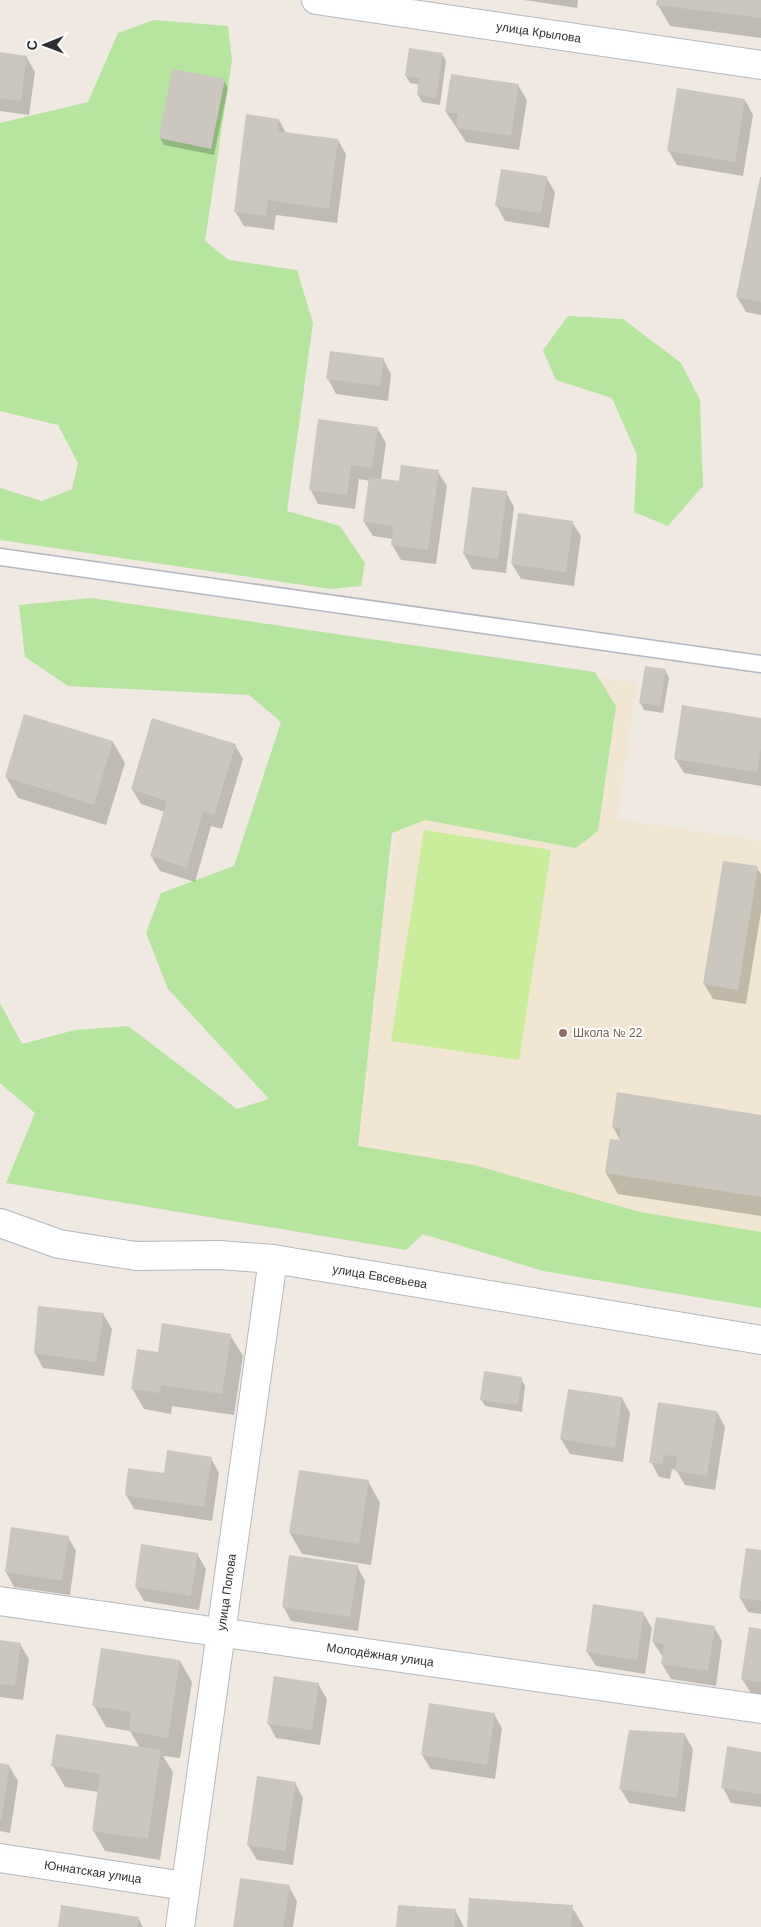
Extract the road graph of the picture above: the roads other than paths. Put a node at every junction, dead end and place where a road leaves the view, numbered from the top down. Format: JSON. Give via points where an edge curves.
{"nodes":[{"id":1,"x":316,"y":0,"type":"edge"},
{"id":2,"x":761,"y":65,"type":"edge"},
{"id":3,"x":0,"y":556,"type":"edge"},
{"id":4,"x":761,"y":664,"type":"edge"},
{"id":5,"x":0,"y":1223,"type":"edge"},
{"id":6,"x":273,"y":1259,"type":"junction"},
{"id":7,"x":761,"y":1340,"type":"edge"},
{"id":8,"x":0,"y":1601,"type":"edge"},
{"id":9,"x":221,"y":1633,"type":"junction"},
{"id":10,"x":761,"y":1709,"type":"edge"},
{"id":11,"x":0,"y":1858,"type":"edge"},
{"id":12,"x":185,"y":1886,"type":"junction"},
{"id":13,"x":180,"y":1927,"type":"edge"}],
"edges":[{"from":1,"to":2,"type":"street","name":"улица Крылова"},
{"from":3,"to":4,"type":"lane"},
{"from":5,"to":6,"type":"street","name":"улица Евсевьева","via":[[59,1244],[136,1256],[219,1255]]},
{"from":6,"to":7,"type":"street","name":"улица Евсевьева"},
{"from":6,"to":9,"type":"street","name":"улица Попова"},
{"from":8,"to":9,"type":"street","name":"Молодёжная улица"},
{"from":9,"to":10,"type":"street","name":"Молодёжная улица"},
{"from":9,"to":12,"type":"street","name":"улица Попова"},
{"from":11,"to":12,"type":"street","name":"Юннатская улица"},
{"from":12,"to":13,"type":"street","name":"улица Попова"}]}
